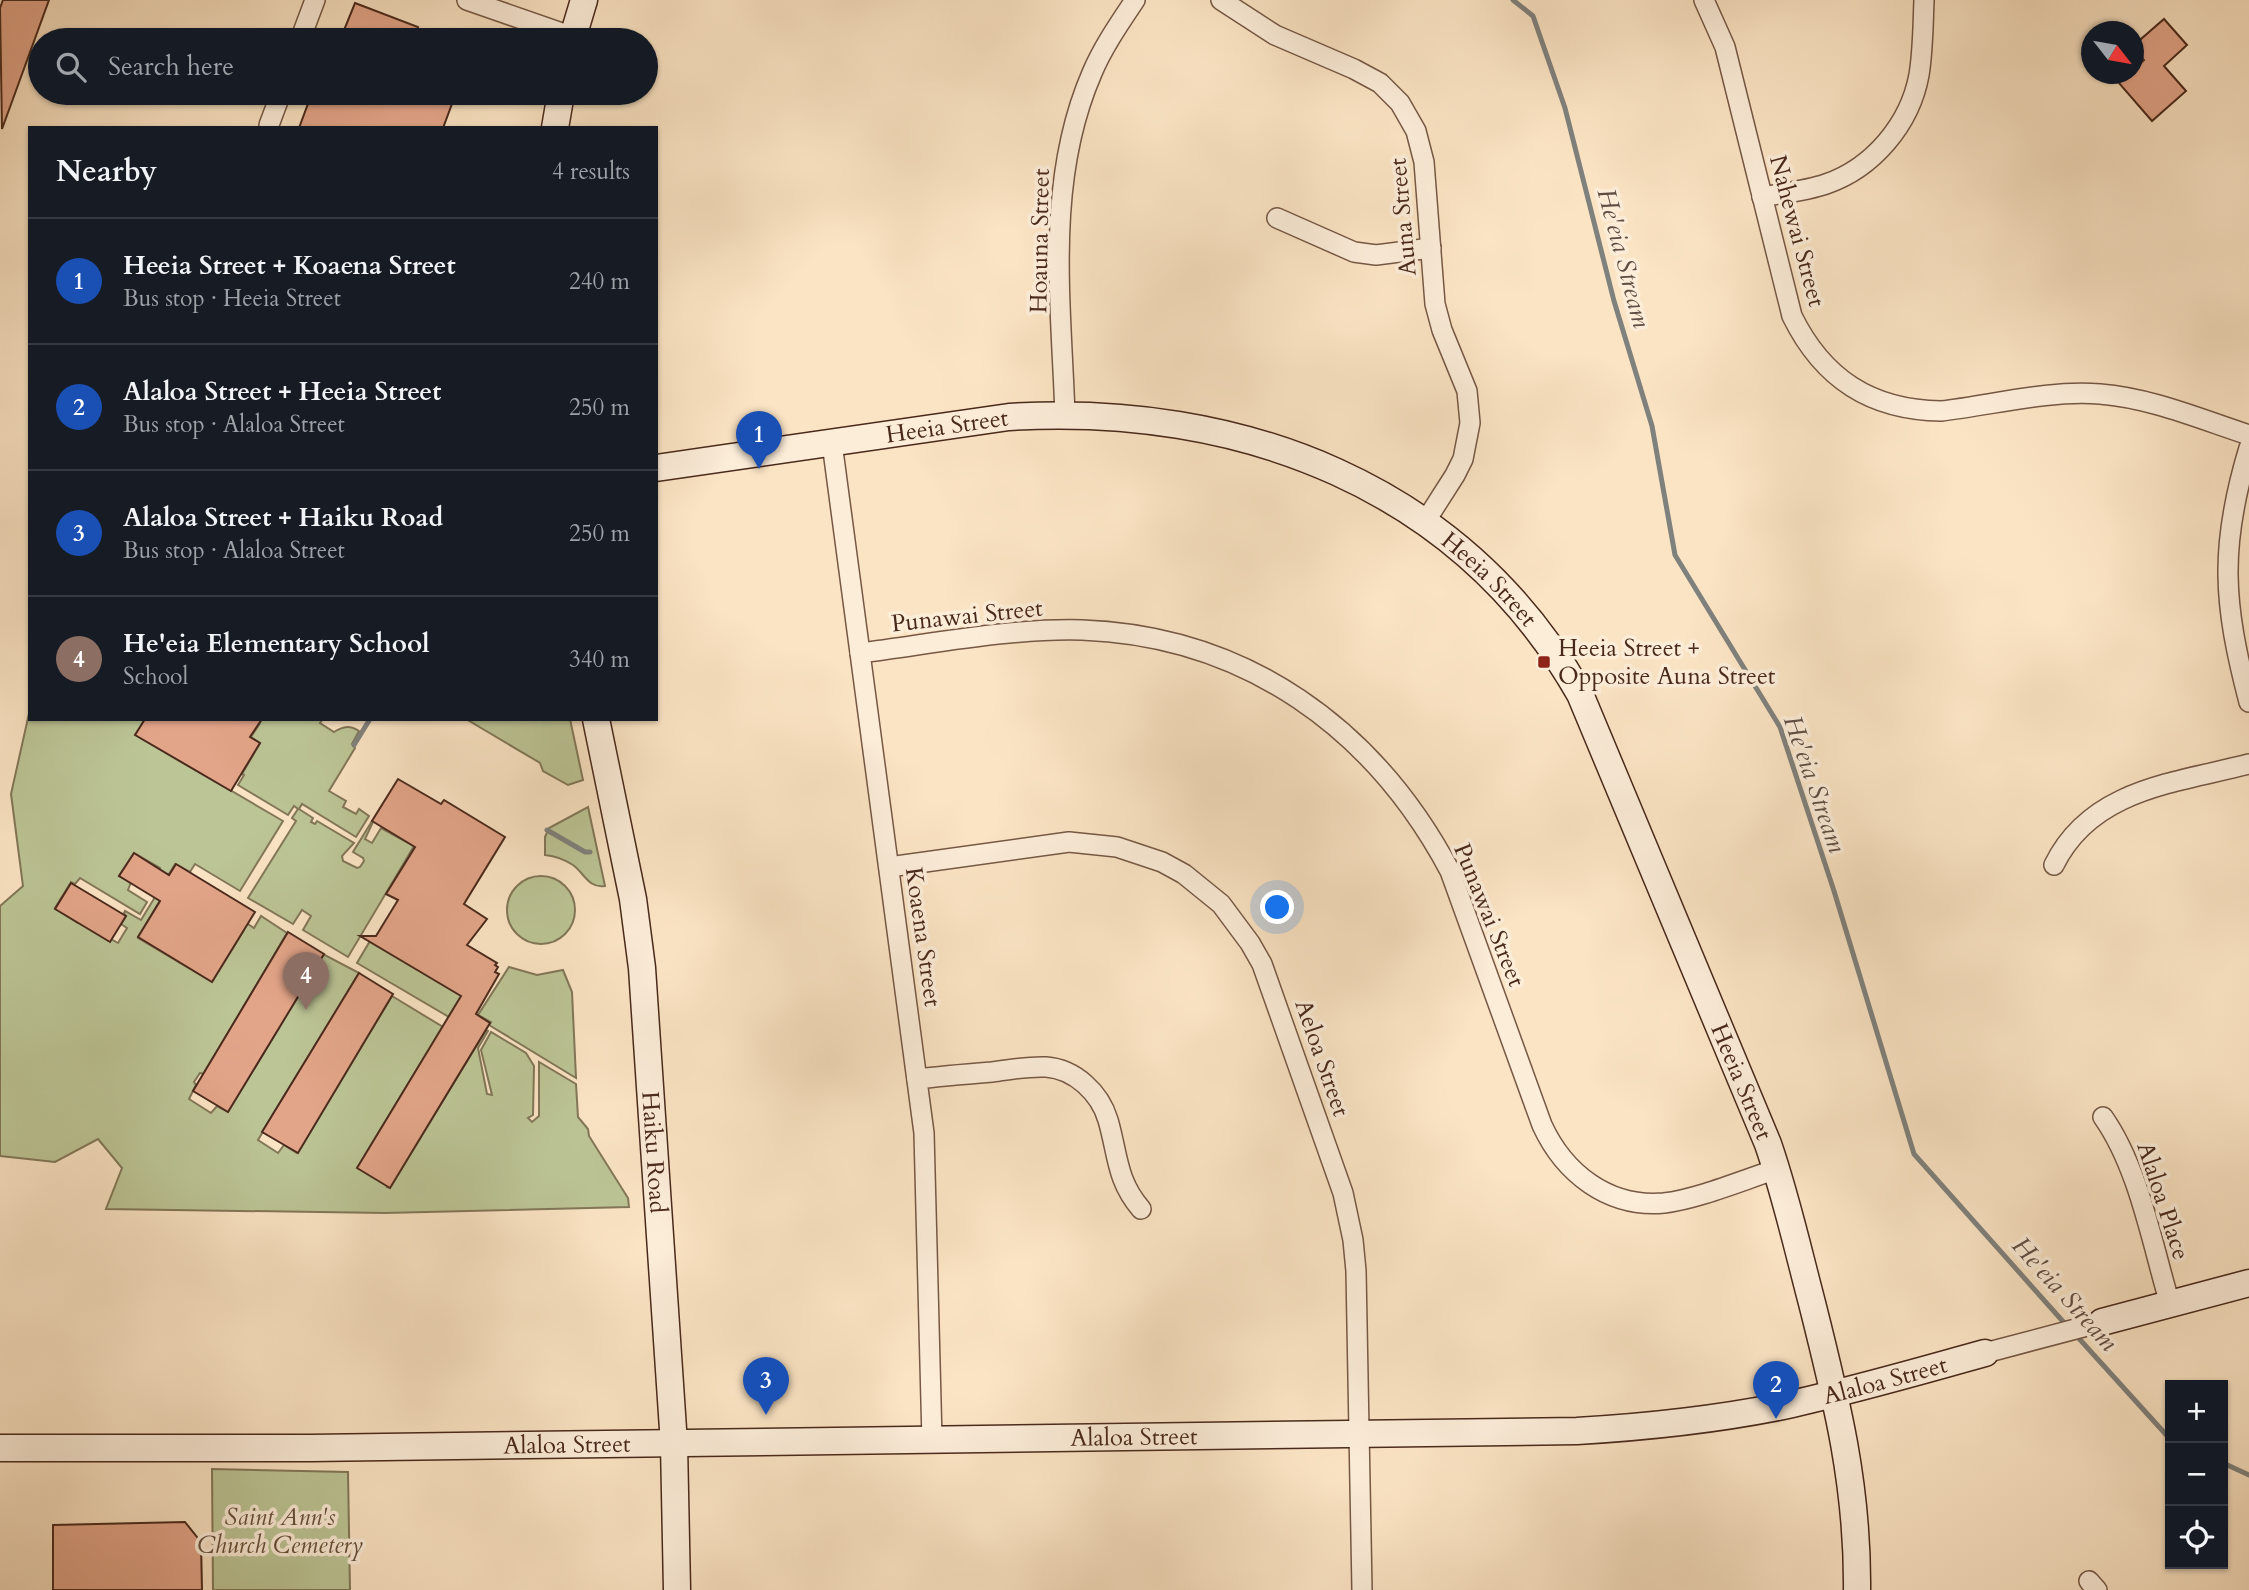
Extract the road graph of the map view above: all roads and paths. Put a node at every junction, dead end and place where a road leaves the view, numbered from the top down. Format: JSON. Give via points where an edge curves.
{"nodes":[{"id":1,"x":316,"y":0,"type":"edge"},
{"id":2,"x":467,"y":0,"type":"edge"},
{"id":3,"x":584,"y":0,"type":"edge"},
{"id":4,"x":1135,"y":0,"type":"edge"},
{"id":5,"x":1221,"y":0,"type":"edge"},
{"id":6,"x":1704,"y":0,"type":"edge"},
{"id":7,"x":1924,"y":0,"type":"edge"},
{"id":8,"x":305,"y":28,"type":"edge"},
{"id":9,"x":542,"y":28,"type":"edge"},
{"id":10,"x":575,"y":28,"type":"edge"},
{"id":11,"x":276,"y":105,"type":"edge"},
{"id":12,"x":559,"y":105,"type":"edge"},
{"id":13,"x":269,"y":125,"type":"dead end"},
{"id":14,"x":555,"y":126,"type":"edge"},
{"id":15,"x":1762,"y":197,"type":"junction"},
{"id":16,"x":1277,"y":218,"type":"dead end"},
{"id":17,"x":1431,"y":248,"type":"junction"},
{"id":18,"x":1065,"y":415,"type":"junction"},
{"id":19,"x":2249,"y":435,"type":"edge"},
{"id":20,"x":832,"y":443,"type":"junction"},
{"id":21,"x":2249,"y":448,"type":"edge"},
{"id":22,"x":658,"y":468,"type":"edge"},
{"id":23,"x":1425,"y":522,"type":"junction"},
{"id":24,"x":860,"y":653,"type":"junction"},
{"id":25,"x":2249,"y":702,"type":"edge"},
{"id":26,"x":596,"y":721,"type":"edge"},
{"id":27,"x":2249,"y":764,"type":"edge"},
{"id":28,"x":2054,"y":865,"type":"dead end"},
{"id":29,"x":888,"y":867,"type":"junction"},
{"id":30,"x":917,"y":1079,"type":"junction"},
{"id":31,"x":2103,"y":1117,"type":"dead end"},
{"id":32,"x":1777,"y":1169,"type":"junction"},
{"id":33,"x":1141,"y":1209,"type":"dead end"},
{"id":34,"x":2249,"y":1283,"type":"edge"},
{"id":35,"x":2169,"y":1304,"type":"junction"},
{"id":36,"x":2102,"y":1322,"type":"joint"},
{"id":37,"x":1985,"y":1353,"type":"joint"},
{"id":38,"x":1835,"y":1394,"type":"junction"},
{"id":39,"x":1359,"y":1434,"type":"junction"},
{"id":40,"x":932,"y":1440,"type":"junction"},
{"id":41,"x":674,"y":1444,"type":"junction"},
{"id":42,"x":0,"y":1448,"type":"edge"},
{"id":43,"x":677,"y":1590,"type":"edge"},
{"id":44,"x":1362,"y":1590,"type":"edge"},
{"id":45,"x":1857,"y":1590,"type":"edge"}],
"edges":[{"from":1,"to":8,"type":"street"},
{"from":2,"to":9,"type":"street"},
{"from":3,"to":10,"type":"street"},
{"from":4,"to":18,"type":"street","name":"Hoauna Street","via":[[1091,74],[1064,172],[1059,239]]},
{"from":5,"to":17,"type":"street","name":"Auna Street","via":[[1275,34],[1367,76],[1400,103],[1421,146]]},
{"from":6,"to":15,"type":"street","name":"Nahewai Street","via":[[1726,47]]},
{"from":7,"to":15,"type":"street","via":[[1914,94],[1885,145],[1857,169],[1832,181]]},
{"from":11,"to":13,"type":"street"},
{"from":12,"to":14,"type":"street"},
{"from":15,"to":19,"type":"street","name":"Nahewai Street","via":[[1786,297],[1801,334],[1825,366],[1872,398],[1906,409],[1941,411],[2042,396],[2107,395]]},
{"from":16,"to":17,"type":"street","via":[[1354,252],[1376,255]]},
{"from":17,"to":23,"type":"street","name":"Auna Street","via":[[1437,318],[1467,391],[1470,424],[1463,459]]},
{"from":18,"to":20,"type":"street","name":"Heeia Street","via":[[1009,417]]},
{"from":18,"to":23,"type":"street","name":"Heeia Street","via":[[1132,417],[1252,441],[1344,476]]},
{"from":20,"to":22,"type":"street","name":"Heeia Street"},
{"from":20,"to":24,"type":"street","name":"Koaena Street"},
{"from":21,"to":25,"type":"street","via":[[2233,508],[2227,558],[2230,616]]},
{"from":23,"to":32,"type":"street","name":"Heeia Street","via":[[1511,596],[1548,642],[1580,694]]},
{"from":24,"to":29,"type":"street","name":"Koaena Street"},
{"from":24,"to":32,"type":"street","name":"Punawai Street","via":[[1026,633],[1092,631],[1179,645],[1270,682],[1326,718],[1367,754],[1397,787],[1434,842],[1450,871],[1542,1125],[1572,1171],[1602,1192],[1648,1203],[1679,1200]]},
{"from":26,"to":41,"type":"street","name":"Haiku Road","via":[[638,935]]},
{"from":27,"to":28,"type":"street","via":[[2117,802],[2076,829]]},
{"from":29,"to":30,"type":"street","name":"Koaena Street"},
{"from":29,"to":39,"type":"street","name":"Aeloa Street","via":[[1057,843],[1093,843],[1162,862],[1184,874],[1237,923],[1262,964],[1349,1216],[1356,1271]]},
{"from":30,"to":33,"type":"street","via":[[1045,1067],[1068,1073],[1095,1094],[1106,1114],[1119,1174]]},
{"from":30,"to":40,"type":"street","name":"Koaena Street","via":[[927,1188]]},
{"from":31,"to":35,"type":"street","name":"Alaloa Place","via":[[2131,1169]]},
{"from":32,"to":38,"type":"street","name":"Heeia Street"},
{"from":34,"to":35,"type":"street","name":"Alaloa Street"},
{"from":35,"to":36,"type":"street","name":"Alaloa Street"},
{"from":36,"to":37,"type":"street","name":"Alaloa Street"},
{"from":37,"to":38,"type":"street","name":"Alaloa Street"},
{"from":38,"to":39,"type":"street","name":"Alaloa Street","via":[[1720,1417],[1625,1428]]},
{"from":38,"to":45,"type":"street","name":"Heeia Street","via":[[1856,1517]]},
{"from":39,"to":40,"type":"street","name":"Alaloa Street"},
{"from":39,"to":44,"type":"street","name":"Aeloa Street"},
{"from":40,"to":41,"type":"street","name":"Alaloa Street"},
{"from":41,"to":42,"type":"street","name":"Alaloa Street"},
{"from":41,"to":43,"type":"street","name":"Haiku Road"}]}
